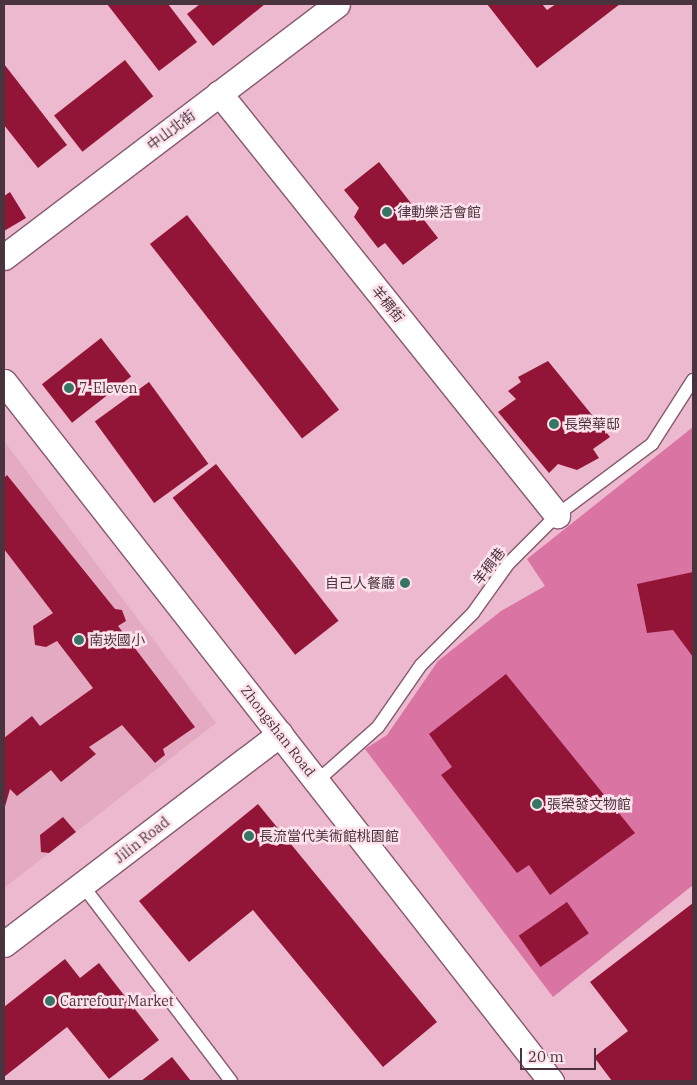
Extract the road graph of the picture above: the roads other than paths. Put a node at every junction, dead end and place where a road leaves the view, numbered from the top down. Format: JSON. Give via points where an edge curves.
{"nodes":[{"id":1,"x":337,"y":4,"type":"edge"},
{"id":2,"x":219,"y":94,"type":"junction"},
{"id":3,"x":4,"y":257,"type":"edge"},
{"id":4,"x":693,"y":380,"type":"edge"},
{"id":5,"x":4,"y":382,"type":"edge"},
{"id":6,"x":557,"y":516,"type":"junction"},
{"id":7,"x":280,"y":734,"type":"junction"},
{"id":8,"x":316,"y":781,"type":"junction"},
{"id":9,"x":83,"y":886,"type":"junction"},
{"id":10,"x":4,"y":944,"type":"edge"},
{"id":11,"x":231,"y":1081,"type":"edge"},
{"id":12,"x":551,"y":1081,"type":"edge"}],
"edges":[{"from":1,"to":2,"type":"street","name":"中山北街"},
{"from":2,"to":3,"type":"street","name":"中山北街"},
{"from":2,"to":6,"type":"street","name":"羊稠街"},
{"from":4,"to":6,"type":"lane","name":"羊稠巷","via":[[652,444]]},
{"from":5,"to":7,"type":"street","name":"Zhongshan Road"},
{"from":6,"to":8,"type":"lane","name":"羊稠巷","via":[[508,564],[473,613],[420,665],[378,727]]},
{"from":7,"to":8,"type":"street","name":"Zhongshan Road"},
{"from":7,"to":9,"type":"street","name":"Jilin Road"},
{"from":8,"to":12,"type":"street","name":"Zhongshan Road"},
{"from":9,"to":10,"type":"street","name":"Jilin Road"},
{"from":9,"to":11,"type":"lane"}]}
